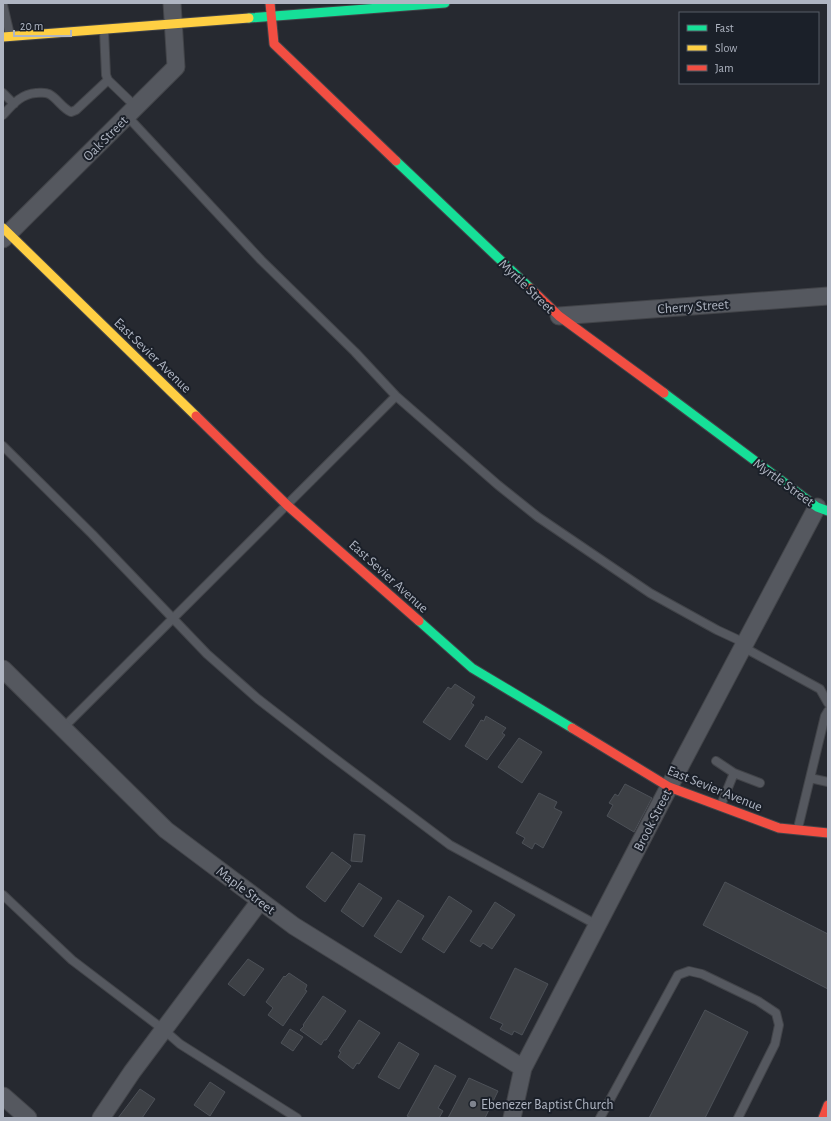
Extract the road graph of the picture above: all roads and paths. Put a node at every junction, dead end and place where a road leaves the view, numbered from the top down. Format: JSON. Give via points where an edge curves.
{"nodes":[{"id":1,"x":172,"y":3,"type":"edge"},
{"id":2,"x":270,"y":3,"type":"edge"},
{"id":3,"x":445,"y":3,"type":"edge"},
{"id":4,"x":3,"y":4,"type":"edge"},
{"id":5,"x":272,"y":16,"type":"junction"},
{"id":6,"x":174,"y":24,"type":"junction"},
{"id":7,"x":104,"y":29,"type":"junction"},
{"id":8,"x":7,"y":37,"type":"edge"},
{"id":9,"x":108,"y":80,"type":"junction"},
{"id":10,"x":3,"y":93,"type":"edge"},
{"id":11,"x":14,"y":104,"type":"junction"},
{"id":12,"x":131,"y":111,"type":"junction"},
{"id":13,"x":3,"y":115,"type":"edge"},
{"id":14,"x":5,"y":234,"type":"edge"},
{"id":15,"x":828,"y":296,"type":"edge"},
{"id":16,"x":559,"y":316,"type":"junction"},
{"id":17,"x":396,"y":396,"type":"junction"},
{"id":18,"x":3,"y":446,"type":"edge"},
{"id":19,"x":287,"y":505,"type":"junction"},
{"id":20,"x":822,"y":509,"type":"edge"},
{"id":21,"x":173,"y":619,"type":"junction"},
{"id":22,"x":744,"y":645,"type":"junction"},
{"id":23,"x":3,"y":669,"type":"edge"},
{"id":24,"x":828,"y":703,"type":"edge"},
{"id":25,"x":828,"y":711,"type":"edge"},
{"id":26,"x":63,"y":728,"type":"junction"},
{"id":27,"x":716,"y":761,"type":"dead end"},
{"id":28,"x":734,"y":773,"type":"junction"},
{"id":29,"x":810,"y":778,"type":"junction"},
{"id":30,"x":828,"y":782,"type":"edge"},
{"id":31,"x":760,"y":783,"type":"dead end"},
{"id":32,"x":669,"y":787,"type":"junction"},
{"id":33,"x":720,"y":806,"type":"junction"},
{"id":34,"x":797,"y":830,"type":"junction"},
{"id":35,"x":828,"y":833,"type":"edge"},
{"id":36,"x":3,"y":895,"type":"edge"},
{"id":37,"x":260,"y":901,"type":"junction"},
{"id":38,"x":597,"y":925,"type":"junction"},
{"id":39,"x":164,"y":1030,"type":"junction"},
{"id":40,"x":523,"y":1068,"type":"junction"},
{"id":41,"x":3,"y":1096,"type":"edge"},
{"id":42,"x":828,"y":1105,"type":"edge"},
{"id":43,"x":28,"y":1118,"type":"edge"},
{"id":44,"x":101,"y":1118,"type":"edge"},
{"id":45,"x":297,"y":1118,"type":"edge"},
{"id":46,"x":512,"y":1118,"type":"edge"},
{"id":47,"x":600,"y":1118,"type":"edge"},
{"id":48,"x":738,"y":1118,"type":"edge"},
{"id":49,"x":823,"y":1118,"type":"edge"}],
"edges":[{"from":1,"to":6,"type":"street"},
{"from":2,"to":5,"type":"street"},
{"from":3,"to":5,"type":"street"},
{"from":4,"to":8,"type":"lane"},
{"from":5,"to":6,"type":"street"},
{"from":5,"to":16,"type":"street","name":"Myrtle Street","via":[[274,44]]},
{"from":6,"to":7,"type":"street"},
{"from":6,"to":12,"type":"street","name":"Oak Street","via":[[176,67]]},
{"from":7,"to":8,"type":"street"},
{"from":7,"to":9,"type":"lane"},
{"from":9,"to":11,"type":"lane","via":[[71,112],[44,92],[29,94]]},
{"from":9,"to":12,"type":"lane"},
{"from":10,"to":11,"type":"lane"},
{"from":11,"to":13,"type":"lane"},
{"from":12,"to":14,"type":"street","name":"Oak Street"},
{"from":12,"to":17,"type":"lane","via":[[261,260]]},
{"from":14,"to":19,"type":"street","name":"East Sevier Avenue"},
{"from":15,"to":16,"type":"street","name":"Cherry Street"},
{"from":16,"to":20,"type":"street","name":"Myrtle Street"},
{"from":17,"to":19,"type":"lane"},
{"from":17,"to":22,"type":"lane","via":[[538,517],[650,594]]},
{"from":18,"to":21,"type":"lane"},
{"from":19,"to":21,"type":"lane"},
{"from":19,"to":32,"type":"street","name":"East Sevier Avenue","via":[[472,668]]},
{"from":20,"to":22,"type":"street","name":"Brook Street"},
{"from":21,"to":26,"type":"lane"},
{"from":21,"to":38,"type":"lane","via":[[207,654],[258,699],[450,845]]},
{"from":22,"to":24,"type":"lane","via":[[820,689]]},
{"from":22,"to":32,"type":"street","name":"Brook Street"},
{"from":23,"to":26,"type":"street","name":"Maple Street"},
{"from":25,"to":29,"type":"lane"},
{"from":26,"to":37,"type":"street","name":"Maple Street","via":[[166,830]]},
{"from":27,"to":28,"type":"lane"},
{"from":28,"to":31,"type":"lane"},
{"from":28,"to":33,"type":"lane"},
{"from":29,"to":30,"type":"lane"},
{"from":29,"to":34,"type":"lane"},
{"from":32,"to":33,"type":"street","name":"East Sevier Avenue"},
{"from":32,"to":38,"type":"street","name":"Brook Street"},
{"from":33,"to":34,"type":"street","name":"East Sevier Avenue","via":[[779,828]]},
{"from":34,"to":35,"type":"street","name":"East Sevier Avenue"},
{"from":36,"to":39,"type":"lane","via":[[72,960]]},
{"from":37,"to":39,"type":"street"},
{"from":37,"to":40,"type":"street","name":"Maple Street","via":[[294,926]]},
{"from":38,"to":40,"type":"street","name":"Brook Street"},
{"from":39,"to":44,"type":"street"},
{"from":39,"to":45,"type":"lane","via":[[180,1044]]},
{"from":40,"to":46,"type":"street","name":"Brook Street"},
{"from":41,"to":43,"type":"street"},
{"from":42,"to":49,"type":"street"},
{"from":47,"to":48,"type":"lane","via":[[678,975],[689,971],[702,974],[758,1001],[776,1013],[779,1026],[775,1044]]}]}
